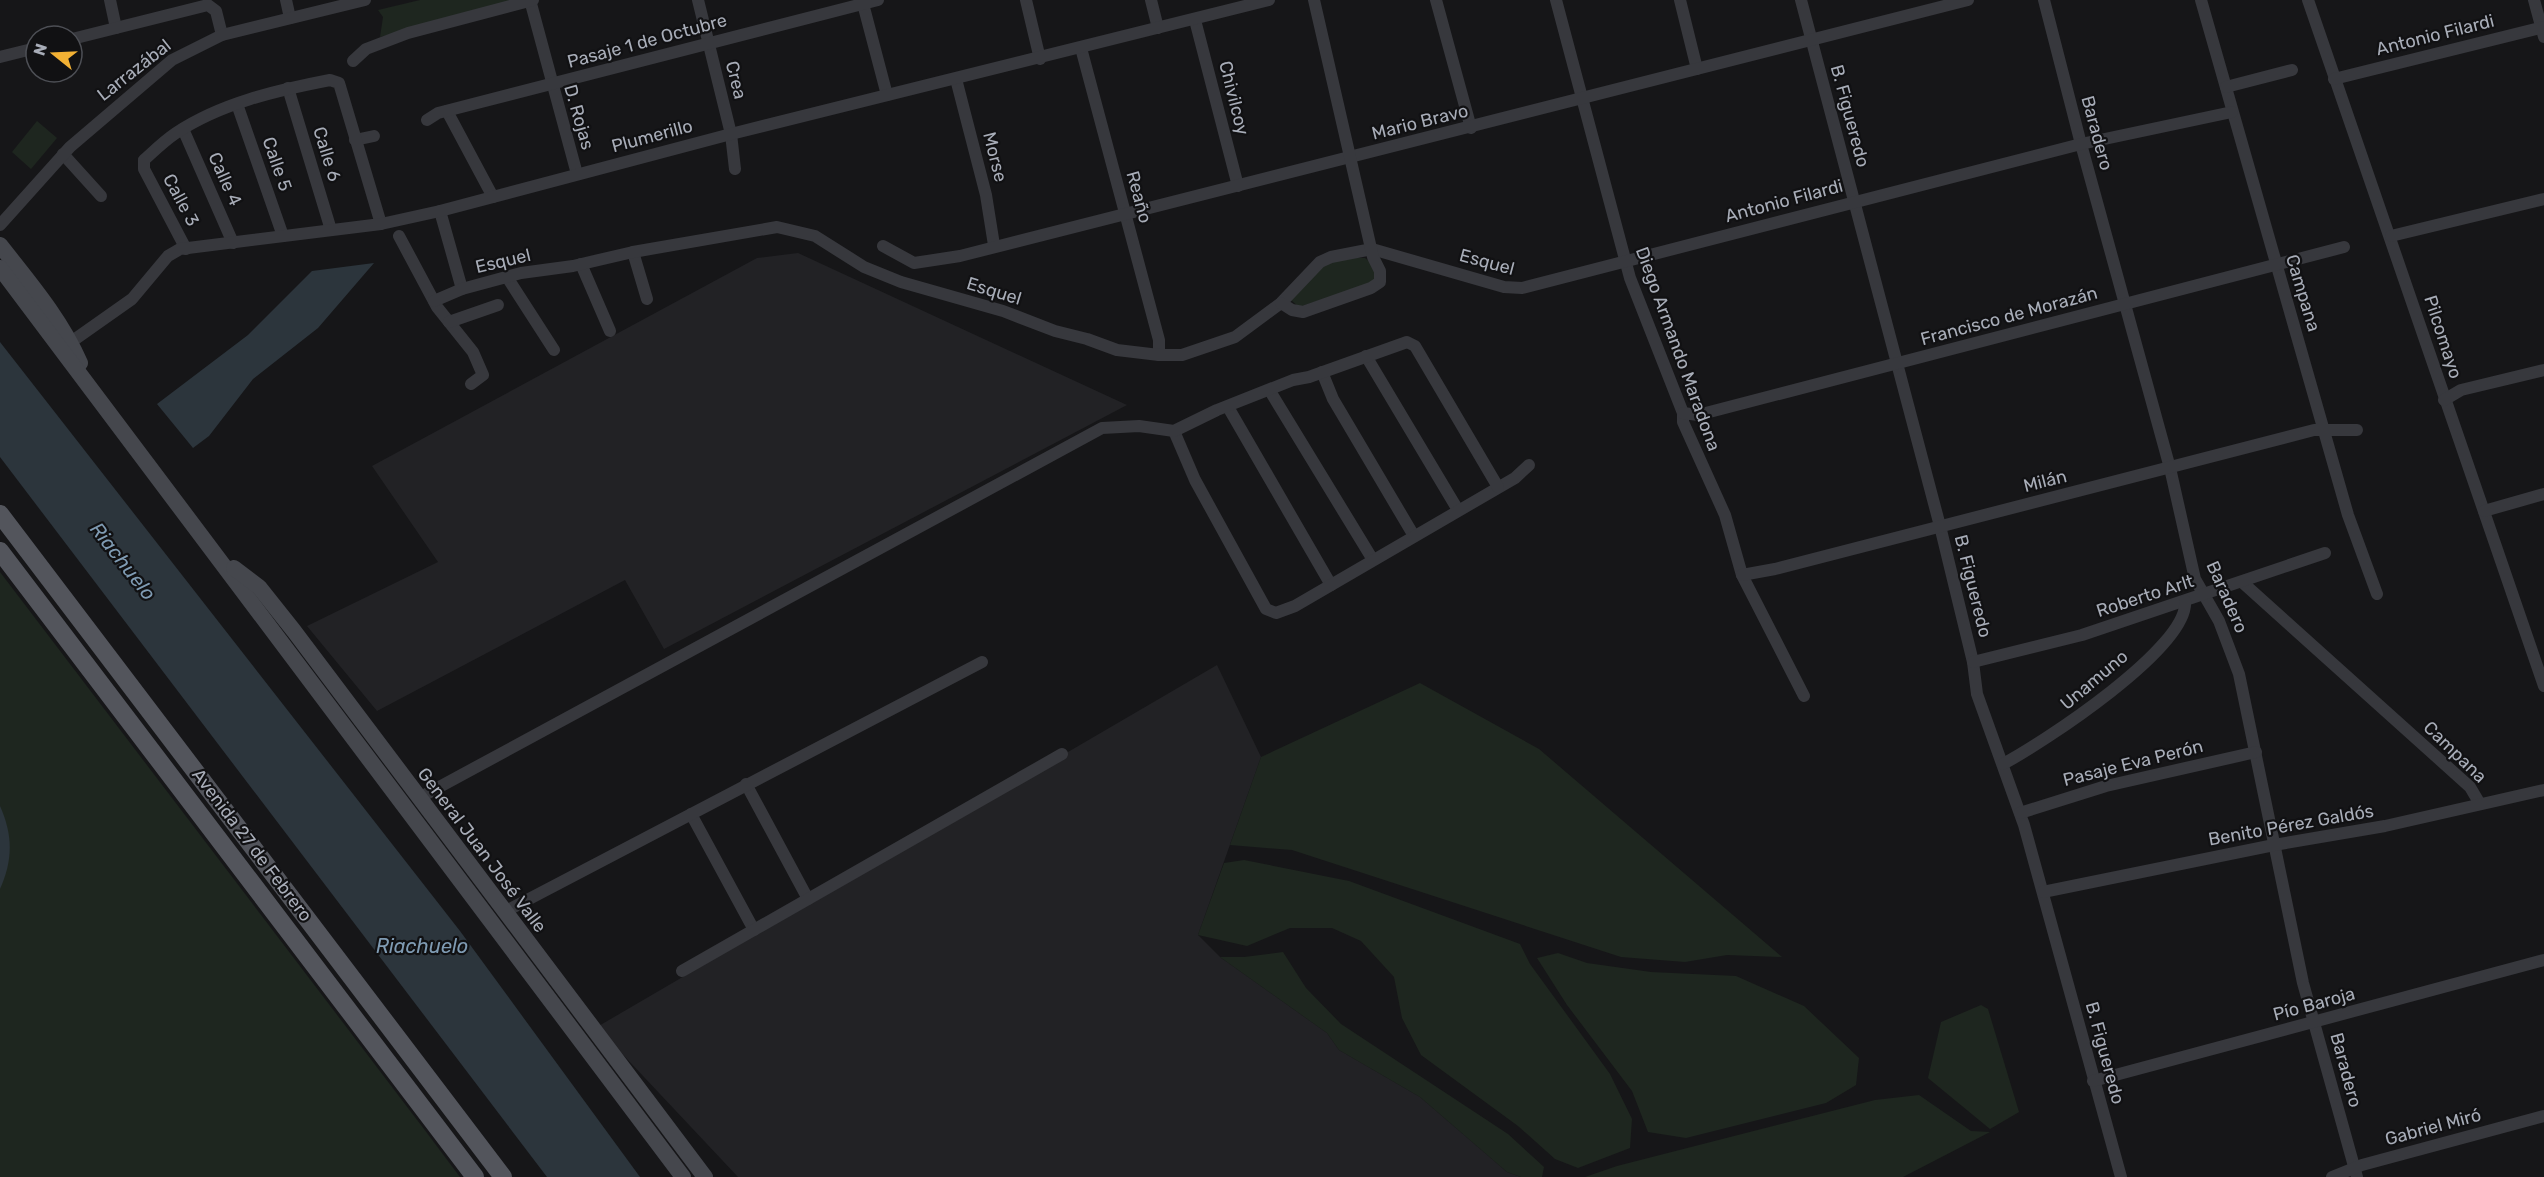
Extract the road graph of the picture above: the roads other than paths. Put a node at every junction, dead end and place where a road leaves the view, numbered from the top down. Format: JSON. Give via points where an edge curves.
{"nodes":[{"id":1,"x":110,"y":0,"type":"edge"},
{"id":2,"x":286,"y":0,"type":"edge"},
{"id":3,"x":365,"y":0,"type":"edge"},
{"id":4,"x":531,"y":0,"type":"edge"},
{"id":5,"x":698,"y":0,"type":"edge"},
{"id":6,"x":878,"y":0,"type":"edge"},
{"id":7,"x":1026,"y":0,"type":"edge"},
{"id":8,"x":1151,"y":0,"type":"edge"},
{"id":9,"x":1269,"y":0,"type":"edge"},
{"id":10,"x":1314,"y":0,"type":"edge"},
{"id":11,"x":1436,"y":0,"type":"edge"},
{"id":12,"x":1556,"y":0,"type":"edge"},
{"id":13,"x":1680,"y":0,"type":"edge"},
{"id":14,"x":1801,"y":0,"type":"edge"},
{"id":15,"x":1968,"y":0,"type":"edge"},
{"id":16,"x":2044,"y":0,"type":"edge"},
{"id":17,"x":2201,"y":0,"type":"edge"},
{"id":18,"x":2308,"y":0,"type":"edge"},
{"id":19,"x":2534,"y":0,"type":"edge"},
{"id":20,"x":862,"y":2,"type":"edge"},
{"id":21,"x":290,"y":18,"type":"junction"},
{"id":22,"x":1195,"y":20,"type":"junction"},
{"id":23,"x":116,"y":28,"type":"junction"},
{"id":24,"x":1158,"y":28,"type":"junction"},
{"id":25,"x":2543,"y":30,"type":"edge"},
{"id":26,"x":222,"y":35,"type":"junction"},
{"id":27,"x":84,"y":36,"type":"edge"},
{"id":28,"x":1812,"y":40,"type":"junction"},
{"id":29,"x":708,"y":44,"type":"junction"},
{"id":30,"x":1081,"y":48,"type":"junction"},
{"id":31,"x":24,"y":51,"type":"edge"},
{"id":32,"x":0,"y":57,"type":"edge"},
{"id":33,"x":1040,"y":58,"type":"junction"},
{"id":34,"x":353,"y":61,"type":"dead end"},
{"id":35,"x":1697,"y":69,"type":"junction"},
{"id":36,"x":2292,"y":70,"type":"dead end"},
{"id":37,"x":956,"y":79,"type":"junction"},
{"id":38,"x":2334,"y":79,"type":"junction"},
{"id":39,"x":551,"y":85,"type":"junction"},
{"id":40,"x":2226,"y":87,"type":"junction"},
{"id":41,"x":288,"y":88,"type":"junction"},
{"id":42,"x":887,"y":95,"type":"junction"},
{"id":43,"x":1582,"y":99,"type":"junction"},
{"id":44,"x":237,"y":104,"type":"junction"},
{"id":45,"x":447,"y":111,"type":"junction"},
{"id":46,"x":2232,"y":112,"type":"junction"},
{"id":47,"x":427,"y":120,"type":"dead end"},
{"id":48,"x":1471,"y":128,"type":"junction"},
{"id":49,"x":183,"y":129,"type":"junction"},
{"id":50,"x":731,"y":134,"type":"junction"},
{"id":51,"x":374,"y":136,"type":"dead end"},
{"id":52,"x":355,"y":140,"type":"junction"},
{"id":53,"x":2081,"y":144,"type":"junction"},
{"id":54,"x":63,"y":154,"type":"junction"},
{"id":55,"x":1352,"y":158,"type":"junction"},
{"id":56,"x":735,"y":169,"type":"dead end"},
{"id":57,"x":577,"y":174,"type":"junction"},
{"id":58,"x":1238,"y":186,"type":"junction"},
{"id":59,"x":101,"y":196,"type":"dead end"},
{"id":60,"x":493,"y":197,"type":"junction"},
{"id":61,"x":2544,"y":199,"type":"edge"},
{"id":62,"x":1854,"y":202,"type":"junction"},
{"id":63,"x":440,"y":211,"type":"junction"},
{"id":64,"x":1125,"y":214,"type":"junction"},
{"id":65,"x":381,"y":224,"type":"junction"},
{"id":66,"x":0,"y":225,"type":"edge"},
{"id":67,"x":331,"y":230,"type":"junction"},
{"id":68,"x":283,"y":236,"type":"junction"},
{"id":69,"x":399,"y":236,"type":"dead end"},
{"id":70,"x":2391,"y":236,"type":"junction"},
{"id":71,"x":233,"y":243,"type":"junction"},
{"id":72,"x":0,"y":245,"type":"edge"},
{"id":73,"x":994,"y":245,"type":"junction"},
{"id":74,"x":884,"y":246,"type":"dead end"},
{"id":75,"x":2344,"y":247,"type":"dead end"},
{"id":76,"x":186,"y":249,"type":"junction"},
{"id":77,"x":1372,"y":249,"type":"junction"},
{"id":78,"x":633,"y":252,"type":"junction"},
{"id":79,"x":1625,"y":261,"type":"junction"},
{"id":80,"x":581,"y":264,"type":"junction"},
{"id":81,"x":2277,"y":266,"type":"junction"},
{"id":82,"x":0,"y":268,"type":"edge"},
{"id":83,"x":507,"y":277,"type":"junction"},
{"id":84,"x":1522,"y":288,"type":"joint"},
{"id":85,"x":462,"y":289,"type":"junction"},
{"id":86,"x":647,"y":299,"type":"dead end"},
{"id":87,"x":434,"y":301,"type":"junction"},
{"id":88,"x":1281,"y":303,"type":"junction"},
{"id":89,"x":498,"y":305,"type":"dead end"},
{"id":90,"x":2125,"y":305,"type":"junction"},
{"id":91,"x":449,"y":322,"type":"junction"},
{"id":92,"x":610,"y":331,"type":"dead end"},
{"id":93,"x":71,"y":342,"type":"junction"},
{"id":94,"x":554,"y":350,"type":"dead end"},
{"id":95,"x":1159,"y":355,"type":"junction"},
{"id":96,"x":1366,"y":356,"type":"junction"},
{"id":97,"x":1897,"y":363,"type":"junction"},
{"id":98,"x":2544,"y":370,"type":"edge"},
{"id":99,"x":1322,"y":372,"type":"junction"},
{"id":100,"x":471,"y":384,"type":"dead end"},
{"id":101,"x":89,"y":386,"type":"junction"},
{"id":102,"x":1270,"y":391,"type":"junction"},
{"id":103,"x":2445,"y":400,"type":"junction"},
{"id":104,"x":1228,"y":407,"type":"junction"},
{"id":105,"x":1683,"y":413,"type":"junction"},
{"id":106,"x":2324,"y":429,"type":"junction"},
{"id":107,"x":2357,"y":430,"type":"dead end"},
{"id":108,"x":1174,"y":432,"type":"junction"},
{"id":109,"x":1529,"y":465,"type":"dead end"},
{"id":110,"x":2170,"y":468,"type":"junction"},
{"id":111,"x":1498,"y":487,"type":"junction"},
{"id":112,"x":2544,"y":494,"type":"edge"},
{"id":113,"x":1458,"y":510,"type":"junction"},
{"id":114,"x":2484,"y":511,"type":"junction"},
{"id":115,"x":0,"y":514,"type":"edge"},
{"id":116,"x":1940,"y":526,"type":"junction"},
{"id":117,"x":1414,"y":536,"type":"junction"},
{"id":118,"x":0,"y":551,"type":"edge"},
{"id":119,"x":2325,"y":553,"type":"dead end"},
{"id":120,"x":218,"y":556,"type":"junction"},
{"id":121,"x":1373,"y":560,"type":"junction"},
{"id":122,"x":1742,"y":575,"type":"junction"},
{"id":123,"x":2242,"y":582,"type":"junction"},
{"id":124,"x":1331,"y":585,"type":"junction"},
{"id":125,"x":2377,"y":594,"type":"dead end"},
{"id":126,"x":2204,"y":596,"type":"junction"},
{"id":127,"x":2185,"y":601,"type":"junction"},
{"id":128,"x":982,"y":662,"type":"dead end"},
{"id":129,"x":1973,"y":662,"type":"junction"},
{"id":130,"x":2543,"y":680,"type":"edge"},
{"id":131,"x":1804,"y":696,"type":"dead end"},
{"id":132,"x":2256,"y":752,"type":"junction"},
{"id":133,"x":1062,"y":754,"type":"dead end"},
{"id":134,"x":2002,"y":764,"type":"junction"},
{"id":135,"x":746,"y":783,"type":"junction"},
{"id":136,"x":2544,"y":790,"type":"edge"},
{"id":137,"x":419,"y":798,"type":"junction"},
{"id":138,"x":2480,"y":804,"type":"junction"},
{"id":139,"x":2020,"y":813,"type":"junction"},
{"id":140,"x":691,"y":814,"type":"junction"},
{"id":141,"x":2274,"y":845,"type":"junction"},
{"id":142,"x":2043,"y":892,"type":"junction"},
{"id":143,"x":808,"y":899,"type":"junction"},
{"id":144,"x":504,"y":912,"type":"junction"},
{"id":145,"x":754,"y":930,"type":"junction"},
{"id":146,"x":2543,"y":964,"type":"edge"},
{"id":147,"x":682,"y":971,"type":"dead end"},
{"id":148,"x":2315,"y":1022,"type":"junction"},
{"id":149,"x":2093,"y":1081,"type":"junction"},
{"id":150,"x":2544,"y":1116,"type":"edge"},
{"id":151,"x":2356,"y":1173,"type":"edge"},
{"id":152,"x":475,"y":1177,"type":"edge"},
{"id":153,"x":503,"y":1177,"type":"edge"},
{"id":154,"x":683,"y":1177,"type":"edge"},
{"id":155,"x":705,"y":1177,"type":"edge"},
{"id":156,"x":2121,"y":1177,"type":"edge"},
{"id":157,"x":2332,"y":1177,"type":"edge"}],
"edges":[{"from":1,"to":23,"type":"street"},
{"from":2,"to":21,"type":"street"},
{"from":3,"to":21,"type":"street","name":"Larrazábal"},
{"from":4,"to":34,"type":"street","via":[[408,33],[366,49]]},
{"from":4,"to":39,"type":"street","name":"D. Rojas"},
{"from":5,"to":29,"type":"street","name":"Crea"},
{"from":6,"to":20,"type":"street","name":"Pasaje 1 de Octubre"},
{"from":7,"to":33,"type":"street"},
{"from":8,"to":24,"type":"street"},
{"from":9,"to":22,"type":"street","name":"Plumerillo"},
{"from":10,"to":55,"type":"street"},
{"from":11,"to":48,"type":"street"},
{"from":12,"to":43,"type":"street","name":"Diego Armando Maradona"},
{"from":13,"to":35,"type":"street"},
{"from":14,"to":28,"type":"street","name":"B. Figueredo"},
{"from":15,"to":28,"type":"street","name":"Mario Bravo"},
{"from":16,"to":53,"type":"street","name":"Baradero"},
{"from":17,"to":40,"type":"street","name":"Campana"},
{"from":18,"to":38,"type":"street","name":"Pilcomayo"},
{"from":19,"to":25,"type":"street"},
{"from":20,"to":29,"type":"street","name":"Pasaje 1 de Octubre"},
{"from":20,"to":42,"type":"street"},
{"from":21,"to":26,"type":"street","name":"Larrazábal"},
{"from":22,"to":24,"type":"street","name":"Plumerillo"},
{"from":22,"to":58,"type":"street","name":"Chivilcoy"},
{"from":23,"to":26,"type":"street","via":[[208,5],[216,11]]},
{"from":23,"to":27,"type":"street"},
{"from":24,"to":30,"type":"street","name":"Plumerillo"},
{"from":25,"to":38,"type":"street","name":"Antonio Filardi"},
{"from":26,"to":54,"type":"street","name":"Larrazábal","via":[[172,60]]},
{"from":28,"to":35,"type":"street","name":"Mario Bravo"},
{"from":28,"to":62,"type":"street","name":"B. Figueredo"},
{"from":29,"to":39,"type":"street","name":"Pasaje 1 de Octubre"},
{"from":29,"to":50,"type":"street","name":"Crea"},
{"from":30,"to":33,"type":"street","name":"Plumerillo"},
{"from":30,"to":64,"type":"street","name":"Reaño"},
{"from":31,"to":32,"type":"street"},
{"from":33,"to":37,"type":"street","name":"Plumerillo"},
{"from":35,"to":43,"type":"street","name":"Mario Bravo"},
{"from":36,"to":40,"type":"street"},
{"from":37,"to":42,"type":"street","name":"Plumerillo"},
{"from":37,"to":73,"type":"street","name":"Morse","via":[[986,195]]},
{"from":38,"to":70,"type":"street","name":"Pilcomayo"},
{"from":39,"to":45,"type":"street","name":"Pasaje 1 de Octubre"},
{"from":39,"to":57,"type":"street","name":"D. Rojas"},
{"from":40,"to":46,"type":"street","name":"Campana"},
{"from":41,"to":44,"type":"street"},
{"from":41,"to":52,"type":"street","via":[[330,80],[339,83]]},
{"from":41,"to":67,"type":"street","name":"Calle 6"},
{"from":42,"to":50,"type":"street","name":"Plumerillo"},
{"from":43,"to":48,"type":"street","name":"Mario Bravo"},
{"from":43,"to":79,"type":"street","name":"Diego Armando Maradona"},
{"from":44,"to":49,"type":"street"},
{"from":44,"to":68,"type":"street","name":"Calle 5"},
{"from":45,"to":47,"type":"street","name":"Pasaje 1 de Octubre"},
{"from":45,"to":60,"type":"street"},
{"from":46,"to":53,"type":"street","name":"Antonio Filardi"},
{"from":46,"to":81,"type":"street","name":"Campana"},
{"from":48,"to":55,"type":"street","name":"Mario Bravo"},
{"from":49,"to":71,"type":"street","name":"Calle 4"},
{"from":49,"to":76,"type":"street","name":"Calle 3","via":[[144,160],[144,169]]},
{"from":50,"to":56,"type":"street","name":"Crea"},
{"from":50,"to":57,"type":"street","name":"Plumerillo"},
{"from":51,"to":52,"type":"street"},
{"from":52,"to":65,"type":"street"},
{"from":53,"to":62,"type":"street","name":"Antonio Filardi"},
{"from":53,"to":90,"type":"street","name":"Baradero"},
{"from":54,"to":59,"type":"street"},
{"from":54,"to":66,"type":"street","name":"Larrazábal"},
{"from":55,"to":58,"type":"street","name":"Mario Bravo"},
{"from":55,"to":77,"type":"street"},
{"from":57,"to":60,"type":"street","name":"Plumerillo"},
{"from":58,"to":64,"type":"street","name":"Mario Bravo"},
{"from":60,"to":63,"type":"street","name":"Plumerillo"},
{"from":61,"to":70,"type":"street"},
{"from":62,"to":79,"type":"street","name":"Antonio Filardi"},
{"from":62,"to":97,"type":"street","name":"B. Figueredo"},
{"from":63,"to":65,"type":"street","name":"Plumerillo"},
{"from":63,"to":85,"type":"street"},
{"from":64,"to":73,"type":"street","name":"Mario Bravo"},
{"from":64,"to":95,"type":"street","name":"Reaño","via":[[1159,340]]},
{"from":65,"to":67,"type":"street","name":"Plumerillo"},
{"from":67,"to":68,"type":"street","name":"Plumerillo"},
{"from":68,"to":71,"type":"street","name":"Plumerillo"},
{"from":69,"to":87,"type":"street"},
{"from":70,"to":103,"type":"street","name":"Pilcomayo"},
{"from":71,"to":76,"type":"street","name":"Plumerillo"},
{"from":72,"to":93,"type":"main road","name":"General Juan José Valle"},
{"from":73,"to":74,"type":"street","name":"Mario Bravo","via":[[960,256],[914,263]]},
{"from":75,"to":81,"type":"street","name":"Francisco de Morazán"},
{"from":76,"to":93,"type":"street","name":"Plumerillo","via":[[168,256],[132,299]]},
{"from":77,"to":84,"type":"street","name":"Esquel","via":[[1504,287]]},
{"from":77,"to":88,"type":"street","name":"Esquel","via":[[1325,258]]},
{"from":77,"to":88,"type":"street","via":[[1382,277],[1376,286],[1303,312]]},
{"from":78,"to":80,"type":"street","name":"Esquel"},
{"from":78,"to":86,"type":"street"},
{"from":78,"to":95,"type":"street","name":"Esquel","via":[[769,227],[792,229],[815,236],[864,267],[901,282],[1117,350]]},
{"from":79,"to":84,"type":"street","name":"Antonio Filardi"},
{"from":79,"to":105,"type":"street","name":"Diego Armando Maradona"},
{"from":80,"to":83,"type":"street","name":"Esquel"},
{"from":80,"to":92,"type":"street"},
{"from":81,"to":90,"type":"street","name":"Francisco de Morazán"},
{"from":81,"to":106,"type":"street","name":"Campana"},
{"from":82,"to":101,"type":"main road","name":"General Juan José Valle"},
{"from":83,"to":85,"type":"street","name":"Esquel"},
{"from":83,"to":94,"type":"street"},
{"from":85,"to":87,"type":"street","name":"Esquel"},
{"from":87,"to":91,"type":"street"},
{"from":88,"to":95,"type":"street","name":"Esquel","via":[[1226,341],[1182,355]]},
{"from":89,"to":91,"type":"street"},
{"from":90,"to":97,"type":"street","name":"Francisco de Morazán"},
{"from":90,"to":110,"type":"street","name":"Baradero"},
{"from":91,"to":100,"type":"street","via":[[473,352],[483,375]]},
{"from":93,"to":101,"type":"main road","name":"General Juan José Valle"},
{"from":96,"to":99,"type":"street"},
{"from":96,"to":111,"type":"street","via":[[1407,342],[1415,346]]},
{"from":96,"to":113,"type":"street"},
{"from":97,"to":105,"type":"street","name":"Francisco de Morazán","via":[[1698,415]]},
{"from":97,"to":116,"type":"street","name":"B. Figueredo"},
{"from":98,"to":103,"type":"street","via":[[2461,390]]},
{"from":99,"to":102,"type":"street"},
{"from":99,"to":117,"type":"street","via":[[1333,399]]},
{"from":101,"to":120,"type":"main road","name":"General Juan José Valle"},
{"from":102,"to":104,"type":"street"},
{"from":102,"to":121,"type":"street"},
{"from":103,"to":114,"type":"street","name":"Pilcomayo"},
{"from":104,"to":108,"type":"street","via":[[1205,414]]},
{"from":104,"to":124,"type":"street"},
{"from":105,"to":122,"type":"street","name":"Diego Armando Maradona","via":[[1725,515]]},
{"from":106,"to":107,"type":"street","name":"Milán"},
{"from":106,"to":110,"type":"street","name":"Milán"},
{"from":106,"to":125,"type":"street","name":"Campana","via":[[2348,515]]},
{"from":108,"to":124,"type":"street","via":[[1195,480],[1266,609],[1285,611]]},
{"from":108,"to":137,"type":"street","via":[[1130,426],[1095,431]]},
{"from":109,"to":111,"type":"street"},
{"from":110,"to":116,"type":"street","name":"Milán"},
{"from":110,"to":126,"type":"street","name":"Baradero","via":[[2195,579]]},
{"from":111,"to":113,"type":"street"},
{"from":112,"to":114,"type":"street"},
{"from":113,"to":117,"type":"street"},
{"from":114,"to":130,"type":"street","name":"Pilcomayo"},
{"from":115,"to":153,"type":"main road","name":"Avenida 27 de Febrero"},
{"from":116,"to":122,"type":"street","name":"Milán"},
{"from":116,"to":129,"type":"street","name":"B. Figueredo"},
{"from":117,"to":121,"type":"street"},
{"from":118,"to":152,"type":"main road","name":"Avenida 27 de Febrero"},
{"from":119,"to":123,"type":"street","name":"Roberto Arlt"},
{"from":120,"to":137,"type":"main road","name":"General Juan José Valle","via":[[259,587]]},
{"from":120,"to":154,"type":"main road","name":"General Juan José Valle"},
{"from":121,"to":124,"type":"street"},
{"from":122,"to":131,"type":"street","name":"Diego Armando Maradona"},
{"from":123,"to":126,"type":"street","name":"Roberto Arlt"},
{"from":123,"to":138,"type":"street","name":"Campana","via":[[2470,787]]},
{"from":126,"to":127,"type":"street","name":"Roberto Arlt"},
{"from":126,"to":132,"type":"street","name":"Baradero","via":[[2225,635]]},
{"from":127,"to":129,"type":"street","name":"Roberto Arlt","via":[[2082,635]]},
{"from":127,"to":134,"type":"street","name":"Unamuno","via":[[2179,624],[2126,678],[2066,728]]},
{"from":128,"to":135,"type":"street"},
{"from":129,"to":134,"type":"street","name":"B. Figueredo","via":[[1981,710]]},
{"from":132,"to":139,"type":"street","name":"Pasaje Eva Perón","via":[[2099,788]]},
{"from":132,"to":141,"type":"street","name":"Baradero"},
{"from":133,"to":143,"type":"street"},
{"from":134,"to":139,"type":"street","name":"B. Figueredo"},
{"from":135,"to":140,"type":"street"},
{"from":135,"to":143,"type":"street"},
{"from":136,"to":138,"type":"street","name":"Benito Pérez Galdós"},
{"from":137,"to":144,"type":"main road","name":"General Juan José Valle"},
{"from":138,"to":141,"type":"street","name":"Benito Pérez Galdós","via":[[2385,826]]},
{"from":139,"to":142,"type":"street","name":"B. Figueredo"},
{"from":140,"to":144,"type":"street"},
{"from":140,"to":145,"type":"street"},
{"from":141,"to":142,"type":"street","name":"Benito Pérez Galdós"},
{"from":141,"to":148,"type":"street","name":"Baradero"},
{"from":142,"to":149,"type":"street","name":"B. Figueredo"},
{"from":143,"to":145,"type":"street"},
{"from":144,"to":155,"type":"main road","name":"General Juan José Valle"},
{"from":145,"to":147,"type":"street"},
{"from":146,"to":148,"type":"street","name":"Pío Baroja"},
{"from":148,"to":149,"type":"street","name":"Pío Baroja"},
{"from":148,"to":151,"type":"street","name":"Baradero"},
{"from":149,"to":156,"type":"street","name":"B. Figueredo"},
{"from":150,"to":151,"type":"street","name":"Gabriel Miró"},
{"from":151,"to":157,"type":"street","name":"Gabriel Miró"}]}
